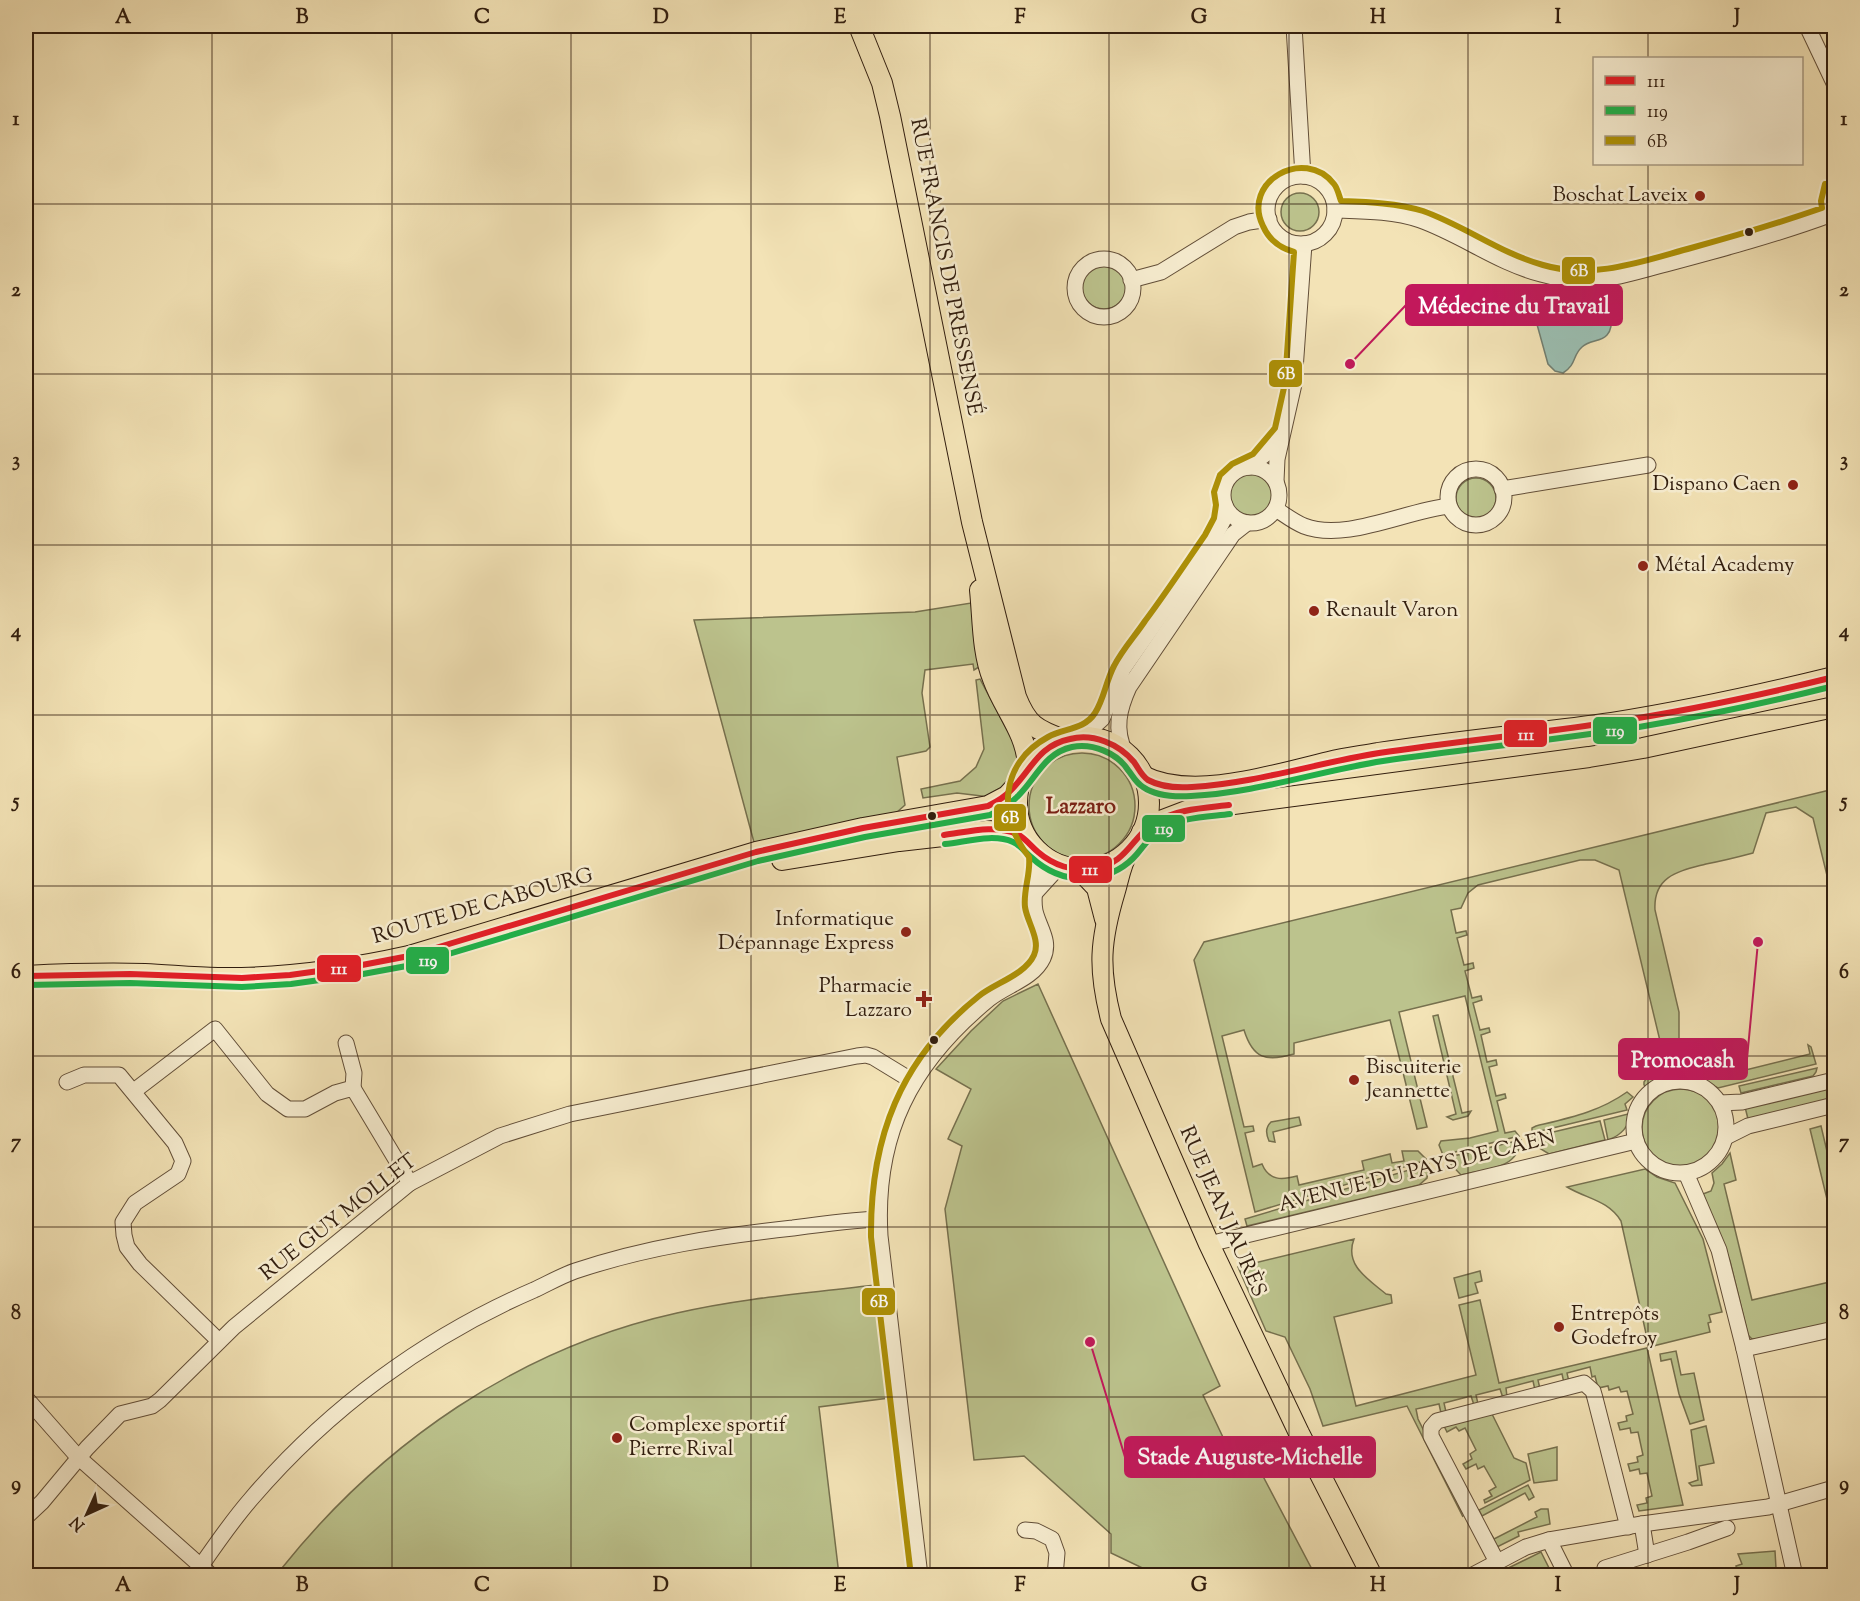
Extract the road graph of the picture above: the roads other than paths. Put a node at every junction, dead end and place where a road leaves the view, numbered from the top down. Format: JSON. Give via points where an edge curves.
{"nodes":[{"id":1,"x":859,"y":26,"type":"edge"},
{"id":2,"x":1294,"y":26,"type":"edge"},
{"id":3,"x":1807,"y":26,"type":"edge"},
{"id":4,"x":1834,"y":82,"type":"edge"},
{"id":5,"x":1303,"y":176,"type":"junction"},
{"id":6,"x":1834,"y":186,"type":"edge"},
{"id":7,"x":1335,"y":210,"type":"junction"},
{"id":8,"x":1833,"y":216,"type":"edge"},
{"id":9,"x":1269,"y":219,"type":"junction"},
{"id":10,"x":1304,"y":244,"type":"junction"},
{"id":11,"x":1131,"y":280,"type":"dead end"},
{"id":12,"x":1283,"y":432,"type":"junction"},
{"id":13,"x":1648,"y":465,"type":"dead end"},
{"id":14,"x":1249,"y":467,"type":"junction"},
{"id":15,"x":1276,"y":482,"type":"junction"},
{"id":16,"x":1503,"y":489,"type":"junction"},
{"id":17,"x":1225,"y":505,"type":"junction"},
{"id":18,"x":1449,"y":506,"type":"junction"},
{"id":19,"x":1276,"y":509,"type":"junction"},
{"id":20,"x":972,"y":522,"type":"junction"},
{"id":21,"x":1248,"y":523,"type":"junction"},
{"id":22,"x":1834,"y":676,"type":"edge"},
{"id":23,"x":1834,"y":707,"type":"edge"},
{"id":24,"x":1072,"y":738,"type":"junction"},
{"id":25,"x":1125,"y":753,"type":"junction"},
{"id":26,"x":1024,"y":774,"type":"junction"},
{"id":27,"x":1143,"y":776,"type":"junction"},
{"id":28,"x":1142,"y":832,"type":"junction"},
{"id":29,"x":1032,"y":846,"type":"junction"},
{"id":30,"x":1128,"y":852,"type":"junction"},
{"id":31,"x":1071,"y":868,"type":"junction"},
{"id":32,"x":664,"y":879,"type":"junction"},
{"id":33,"x":1035,"y":893,"type":"junction"},
{"id":34,"x":1106,"y":922,"type":"junction"},
{"id":35,"x":26,"y":976,"type":"edge"},
{"id":36,"x":346,"y":1043,"type":"dead end"},
{"id":37,"x":1834,"y":1080,"type":"edge"},
{"id":38,"x":67,"y":1082,"type":"dead end"},
{"id":39,"x":914,"y":1082,"type":"junction"},
{"id":40,"x":353,"y":1088,"type":"junction"},
{"id":41,"x":134,"y":1091,"type":"junction"},
{"id":42,"x":1720,"y":1103,"type":"junction"},
{"id":43,"x":1834,"y":1105,"type":"edge"},
{"id":44,"x":1725,"y":1137,"type":"junction"},
{"id":45,"x":1636,"y":1141,"type":"junction"},
{"id":46,"x":1686,"y":1173,"type":"junction"},
{"id":47,"x":410,"y":1183,"type":"junction"},
{"id":48,"x":879,"y":1219,"type":"junction"},
{"id":49,"x":1209,"y":1244,"type":"junction"},
{"id":50,"x":1834,"y":1329,"type":"edge"},
{"id":51,"x":219,"y":1341,"type":"junction"},
{"id":52,"x":1744,"y":1349,"type":"junction"},
{"id":53,"x":26,"y":1398,"type":"edge"},
{"id":54,"x":78,"y":1457,"type":"junction"},
{"id":55,"x":1834,"y":1488,"type":"edge"},
{"id":56,"x":1779,"y":1503,"type":"junction"},
{"id":57,"x":26,"y":1517,"type":"edge"},
{"id":58,"x":1691,"y":1517,"type":"junction"},
{"id":59,"x":1635,"y":1525,"type":"junction"},
{"id":60,"x":1727,"y":1528,"type":"dead end"},
{"id":61,"x":1025,"y":1530,"type":"dead end"},
{"id":62,"x":1549,"y":1540,"type":"junction"},
{"id":63,"x":1695,"y":1540,"type":"junction"},
{"id":64,"x":1647,"y":1555,"type":"junction"},
{"id":65,"x":1497,"y":1562,"type":"junction"},
{"id":66,"x":1605,"y":1568,"type":"dead end"},
{"id":67,"x":202,"y":1572,"type":"edge"},
{"id":68,"x":920,"y":1575,"type":"edge"},
{"id":69,"x":1055,"y":1575,"type":"edge"},
{"id":70,"x":1372,"y":1575,"type":"edge"},
{"id":71,"x":1470,"y":1575,"type":"edge"},
{"id":72,"x":1567,"y":1575,"type":"edge"},
{"id":73,"x":1795,"y":1575,"type":"edge"}],
"edges":[{"from":1,"to":20,"type":"main road","name":"RUE FRANCIS DE PRESSENSÉ","via":[[882,83],[890,116]]},
{"from":2,"to":5,"type":"street"},
{"from":3,"to":4,"type":"street"},
{"from":5,"to":7,"type":"street","via":[[1326,187]]},
{"from":5,"to":9,"type":"street","via":[[1285,180],[1275,188],[1269,199]]},
{"from":6,"to":8,"type":"street","via":[[1830,202]]},
{"from":7,"to":8,"type":"street","via":[[1384,212],[1419,220],[1509,262],[1541,274],[1578,280],[1618,276]]},
{"from":7,"to":10,"type":"street","via":[[1329,230]]},
{"from":9,"to":10,"type":"street","via":[[1281,238]]},
{"from":9,"to":11,"type":"street","via":[[1234,227],[1161,272]]},
{"from":10,"to":12,"type":"street","via":[[1294,384]]},
{"from":12,"to":14,"type":"street","via":[[1268,452]]},
{"from":12,"to":15,"type":"street"},
{"from":13,"to":16,"type":"street"},
{"from":14,"to":15,"type":"street","via":[[1269,473]]},
{"from":14,"to":17,"type":"street","via":[[1228,480],[1223,493]]},
{"from":15,"to":19,"type":"street"},
{"from":16,"to":18,"type":"street","via":[[1501,508],[1490,521],[1481,524],[1466,523]]},
{"from":16,"to":18,"type":"street","via":[[1493,475],[1468,470],[1449,488]]},
{"from":17,"to":21,"type":"street","via":[[1234,517]]},
{"from":17,"to":24,"type":"street","via":[[1223,521],[1213,540],[1123,669],[1102,719],[1089,732]]},
{"from":18,"to":19,"type":"street","via":[[1339,532],[1303,526]]},
{"from":19,"to":21,"type":"street","via":[[1269,517]]},
{"from":20,"to":24,"type":"main road","via":[[1022,712],[1041,732]]},
{"from":20,"to":26,"type":"main road","via":[[987,659],[1000,696],[1023,738]]},
{"from":21,"to":25,"type":"street","via":[[1233,534],[1129,687],[1118,723]]},
{"from":22,"to":27,"type":"main road","via":[[1614,722],[1380,753],[1230,784],[1174,786]]},
{"from":23,"to":28,"type":"main road","via":[[1589,758],[1189,810]]},
{"from":24,"to":25,"type":"main road","via":[[1108,742]]},
{"from":24,"to":26,"type":"main road","via":[[1050,745]]},
{"from":25,"to":27,"type":"main road"},
{"from":26,"to":29,"type":"main road","via":[[1016,797],[1017,812],[1020,827]]},
{"from":26,"to":32,"type":"main road","via":[[1007,796],[987,807],[756,852]]},
{"from":27,"to":28,"type":"main road","via":[[1149,804]]},
{"from":28,"to":30,"type":"main road"},
{"from":29,"to":31,"type":"main road"},
{"from":29,"to":32,"type":"main road","via":[[1008,832],[963,833]]},
{"from":29,"to":33,"type":"street","via":[[1038,861]]},
{"from":30,"to":31,"type":"main road","via":[[1106,866]]},
{"from":30,"to":34,"type":"main road","name":"RUE JEAN JAURÈS"},
{"from":31,"to":33,"type":"street","via":[[1056,870]]},
{"from":31,"to":34,"type":"main road","via":[[1096,888]]},
{"from":32,"to":35,"type":"main road","name":"ROUTE DE CABOURG","via":[[358,968],[219,978],[144,974]]},
{"from":33,"to":39,"type":"street","via":[[1035,912],[1046,946],[1042,961],[1029,975],[994,995],[951,1033]]},
{"from":34,"to":49,"type":"main road","name":"RUE JEAN JAURÈS","via":[[1101,963],[1111,1019]]},
{"from":36,"to":40,"type":"street","via":[[354,1073]]},
{"from":37,"to":42,"type":"street","via":[[1742,1102]]},
{"from":38,"to":41,"type":"street","via":[[84,1076],[119,1075]]},
{"from":39,"to":47,"type":"street","name":"RUE GUY MOLLET","via":[[866,1055],[694,1088],[570,1114],[500,1136]]},
{"from":39,"to":48,"type":"street","via":[[889,1137]]},
{"from":40,"to":41,"type":"street","via":[[305,1109],[288,1109],[267,1094],[215,1029]]},
{"from":40,"to":47,"type":"street"},
{"from":41,"to":51,"type":"street","via":[[175,1143],[183,1161],[178,1174],[135,1203],[123,1222],[127,1247],[153,1278]]},
{"from":42,"to":44,"type":"street","via":[[1726,1120]]},
{"from":42,"to":45,"type":"street","via":[[1697,1084],[1669,1082],[1645,1097],[1637,1110]]},
{"from":43,"to":44,"type":"street","via":[[1748,1126]]},
{"from":44,"to":46,"type":"street","via":[[1711,1162]]},
{"from":45,"to":46,"type":"street","via":[[1644,1156],[1660,1169]]},
{"from":45,"to":49,"type":"street","name":"AVENUE DU PAYS DE CAEN"},
{"from":46,"to":52,"type":"street","via":[[1719,1250]]},
{"from":47,"to":51,"type":"street","name":"RUE GUY MOLLET"},
{"from":48,"to":67,"type":"street","via":[[723,1235],[647,1251],[575,1272],[505,1302],[439,1337],[340,1410],[250,1500]]},
{"from":48,"to":68,"type":"street"},
{"from":49,"to":70,"type":"main road","name":"RUE JEAN JAURÈS"},
{"from":50,"to":52,"type":"street"},
{"from":51,"to":54,"type":"street","name":"RUE GUY MOLLET","via":[[160,1400],[152,1406],[120,1414]]},
{"from":52,"to":56,"type":"street"},
{"from":53,"to":54,"type":"street"},
{"from":54,"to":57,"type":"street","name":"RUE GUY MOLLET"},
{"from":54,"to":67,"type":"street"},
{"from":55,"to":56,"type":"street"},
{"from":56,"to":58,"type":"street"},
{"from":56,"to":73,"type":"street"},
{"from":58,"to":59,"type":"street"},
{"from":58,"to":63,"type":"street"},
{"from":59,"to":62,"type":"street"},
{"from":59,"to":64,"type":"street"},
{"from":59,"to":65,"type":"street","via":[[1593,1391],[1584,1383],[1437,1420],[1431,1436]]},
{"from":60,"to":63,"type":"street"},
{"from":61,"to":69,"type":"street","via":[[1052,1539],[1057,1552]]},
{"from":62,"to":65,"type":"street"},
{"from":62,"to":72,"type":"street"},
{"from":63,"to":64,"type":"street"},
{"from":64,"to":66,"type":"street"},
{"from":65,"to":71,"type":"street"}]}
